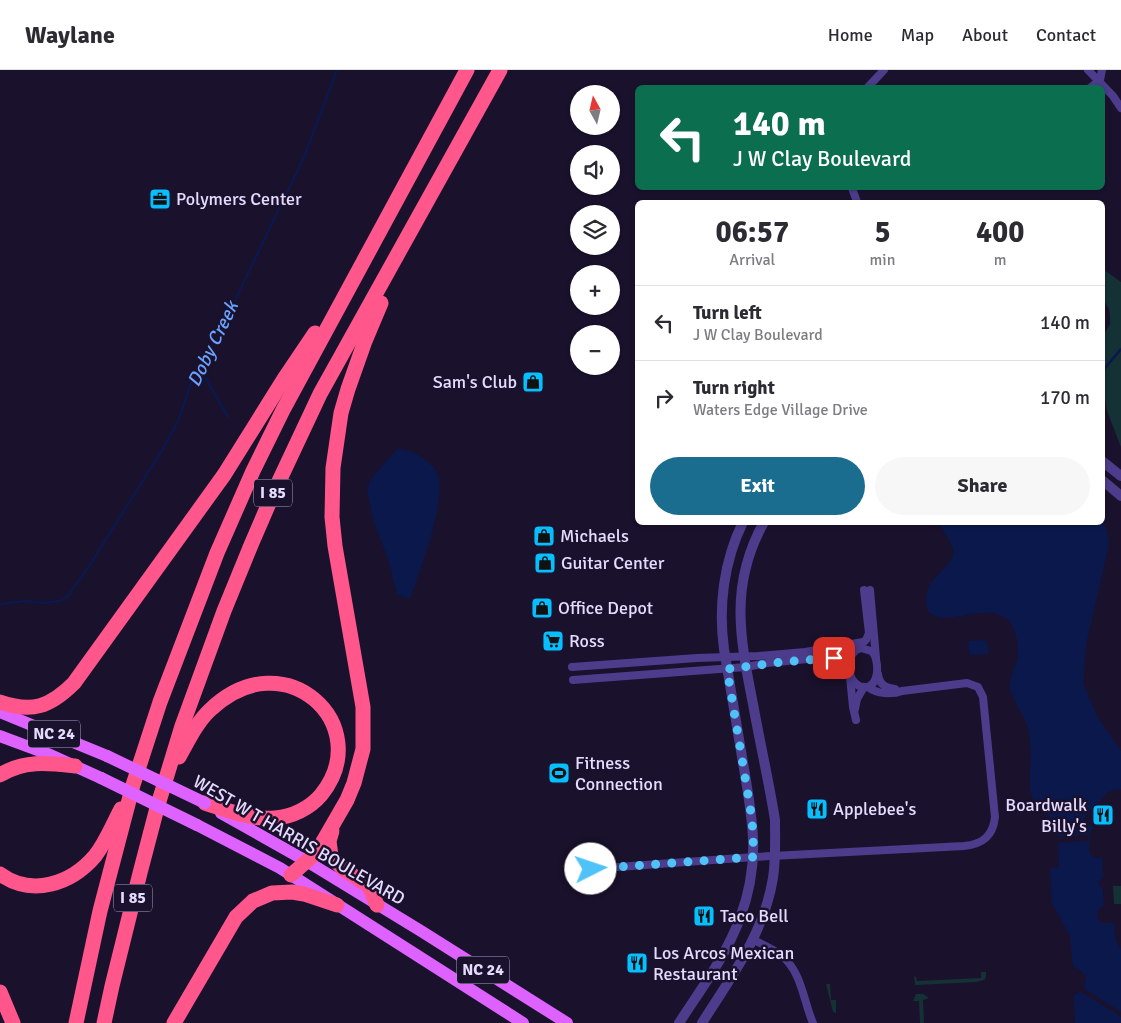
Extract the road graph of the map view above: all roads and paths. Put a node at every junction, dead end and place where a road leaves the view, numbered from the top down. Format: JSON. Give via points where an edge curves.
{"nodes":[{"id":1,"x":467,"y":70,"type":"edge"},
{"id":2,"x":500,"y":70,"type":"edge"},
{"id":3,"x":884,"y":70,"type":"edge"},
{"id":4,"x":1088,"y":70,"type":"edge"},
{"id":5,"x":1102,"y":70,"type":"edge"},
{"id":6,"x":1099,"y":84,"type":"edge"},
{"id":7,"x":870,"y":85,"type":"edge"},
{"id":8,"x":1105,"y":89,"type":"edge"},
{"id":9,"x":1121,"y":108,"type":"edge"},
{"id":10,"x":414,"y":226,"type":"junction"},
{"id":11,"x":359,"y":268,"type":"junction"},
{"id":12,"x":1105,"y":463,"type":"edge"},
{"id":13,"x":1121,"y":476,"type":"edge"},
{"id":14,"x":1105,"y":483,"type":"edge"},
{"id":15,"x":1121,"y":496,"type":"edge"},
{"id":16,"x":742,"y":525,"type":"edge"},
{"id":17,"x":763,"y":525,"type":"edge"},
{"id":18,"x":863,"y":642,"type":"junction"},
{"id":19,"x":856,"y":650,"type":"junction"},
{"id":20,"x":725,"y":656,"type":"junction"},
{"id":21,"x":876,"y":658,"type":"junction"},
{"id":22,"x":745,"y":662,"type":"junction"},
{"id":23,"x":572,"y":667,"type":"dead end"},
{"id":24,"x":727,"y":669,"type":"junction"},
{"id":25,"x":850,"y":673,"type":"junction"},
{"id":26,"x":878,"y":673,"type":"junction"},
{"id":27,"x":573,"y":680,"type":"dead end"},
{"id":28,"x":866,"y":687,"type":"junction"},
{"id":29,"x":902,"y":690,"type":"junction"},
{"id":30,"x":0,"y":702,"type":"edge"},
{"id":31,"x":855,"y":710,"type":"junction"},
{"id":32,"x":0,"y":712,"type":"edge"},
{"id":33,"x":856,"y":720,"type":"dead end"},
{"id":34,"x":0,"y":736,"type":"edge"},
{"id":35,"x":75,"y":766,"type":"junction"},
{"id":36,"x":0,"y":775,"type":"edge"},
{"id":37,"x":168,"y":775,"type":"junction"},
{"id":38,"x":133,"y":785,"type":"junction"},
{"id":39,"x":205,"y":803,"type":"junction"},
{"id":40,"x":337,"y":818,"type":"junction"},
{"id":41,"x":775,"y":856,"type":"junction"},
{"id":42,"x":754,"y":857,"type":"junction"},
{"id":43,"x":308,"y":862,"type":"junction"},
{"id":44,"x":591,"y":869,"type":"dead end"},
{"id":45,"x":0,"y":874,"type":"edge"},
{"id":46,"x":291,"y":875,"type":"junction"},
{"id":47,"x":337,"y":905,"type":"junction"},
{"id":48,"x":377,"y":905,"type":"junction"},
{"id":49,"x":754,"y":940,"type":"junction"},
{"id":50,"x":0,"y":992,"type":"edge"},
{"id":51,"x":13,"y":1023,"type":"edge"},
{"id":52,"x":76,"y":1023,"type":"edge"},
{"id":53,"x":104,"y":1023,"type":"edge"},
{"id":54,"x":174,"y":1023,"type":"edge"},
{"id":55,"x":523,"y":1023,"type":"edge"},
{"id":56,"x":567,"y":1023,"type":"edge"},
{"id":57,"x":679,"y":1023,"type":"edge"},
{"id":58,"x":702,"y":1023,"type":"edge"},
{"id":59,"x":813,"y":1023,"type":"edge"}],
"edges":[{"from":1,"to":11,"type":"highway","number":"I 85"},
{"from":2,"to":10,"type":"highway","number":"I 85"},
{"from":3,"to":7,"type":"street"},
{"from":4,"to":6,"type":"street"},
{"from":5,"to":6,"type":"street"},
{"from":8,"to":9,"type":"street"},
{"from":10,"to":37,"type":"highway","number":"I 85","via":[[320,394],[273,494],[207,655]]},
{"from":10,"to":40,"type":"highway","via":[[357,361],[341,413],[332,468],[335,546],[360,686],[364,729],[363,749],[354,783]]},
{"from":11,"to":30,"type":"highway","via":[[224,475],[74,683],[53,701],[33,707],[14,707]]},
{"from":11,"to":38,"type":"highway","number":"I 85","via":[[279,419],[221,544],[175,661]]},
{"from":12,"to":13,"type":"street"},
{"from":14,"to":15,"type":"street"},
{"from":16,"to":20,"type":"street","via":[[724,580],[721,611]]},
{"from":17,"to":22,"type":"street","via":[[750,557],[741,595]]},
{"from":18,"to":19,"type":"street"},
{"from":18,"to":21,"type":"street","via":[[869,629],[867,590]]},
{"from":18,"to":22,"type":"street"},
{"from":19,"to":21,"type":"street","via":[[866,649]]},
{"from":19,"to":25,"type":"street","via":[[850,657]]},
{"from":20,"to":22,"type":"street"},
{"from":20,"to":23,"type":"street"},
{"from":20,"to":24,"type":"street"},
{"from":21,"to":26,"type":"street"},
{"from":22,"to":24,"type":"street"},
{"from":22,"to":25,"type":"street","via":[[828,657],[843,661]]},
{"from":22,"to":41,"type":"street","via":[[775,820]]},
{"from":24,"to":27,"type":"street"},
{"from":24,"to":42,"type":"street","via":[[752,819]]},
{"from":25,"to":28,"type":"street","via":[[854,684]]},
{"from":25,"to":31,"type":"street"},
{"from":26,"to":28,"type":"street","via":[[876,681]]},
{"from":26,"to":29,"type":"street","via":[[886,688]]},
{"from":28,"to":29,"type":"street","via":[[886,693]]},
{"from":28,"to":31,"type":"street"},
{"from":29,"to":41,"type":"street","via":[[967,683],[982,692],[995,817],[990,835],[982,842],[964,846]]},
{"from":31,"to":33,"type":"street"},
{"from":32,"to":39,"type":"main road","name":"WEST W T HARRIS BOULEVARD","number":"NC 24","bridge":true,"via":[[107,756]]},
{"from":34,"to":35,"type":"main road","name":"WEST W T HARRIS BOULEVARD","number":"NC 24"},
{"from":35,"to":36,"type":"highway","via":[[32,763]]},
{"from":35,"to":46,"type":"main road","name":"WEST W T HARRIS BOULEVARD","number":"NC 24","bridge":true,"via":[[232,842]]},
{"from":37,"to":39,"type":"highway","via":[[209,711],[242,688],[263,682],[281,683],[298,688],[315,699],[328,716],[338,743],[334,772],[317,799],[299,812],[276,818],[251,816]]},
{"from":37,"to":53,"type":"highway","number":"I 85","via":[[140,873]]},
{"from":38,"to":45,"type":"highway","via":[[100,848],[77,873],[54,884],[32,887]]},
{"from":38,"to":52,"type":"highway","number":"I 85"},
{"from":39,"to":43,"type":"main road","name":"WEST W T HARRIS BOULEVARD","number":"NC 24"},
{"from":40,"to":43,"type":"highway"},
{"from":40,"to":48,"type":"highway","via":[[329,841],[331,856],[343,869],[369,886]]},
{"from":41,"to":42,"type":"street"},
{"from":41,"to":49,"type":"street","via":[[768,902]]},
{"from":42,"to":44,"type":"street"},
{"from":42,"to":57,"type":"street","via":[[747,898],[733,934]]},
{"from":43,"to":46,"type":"highway"},
{"from":43,"to":48,"type":"main road","name":"WEST W T HARRIS BOULEVARD","number":"NC 24"},
{"from":46,"to":47,"type":"main road","name":"WEST W T HARRIS BOULEVARD","number":"NC 24"},
{"from":47,"to":54,"type":"highway","via":[[292,892],[272,893],[254,900],[236,917]]},
{"from":47,"to":55,"type":"main road","name":"WEST W T HARRIS BOULEVARD","number":"NC 24"},
{"from":48,"to":56,"type":"main road","name":"WEST W T HARRIS BOULEVARD","number":"NC 24"},
{"from":49,"to":58,"type":"street"},
{"from":49,"to":59,"type":"street","via":[[777,952],[791,966]]},
{"from":50,"to":51,"type":"highway"}]}
